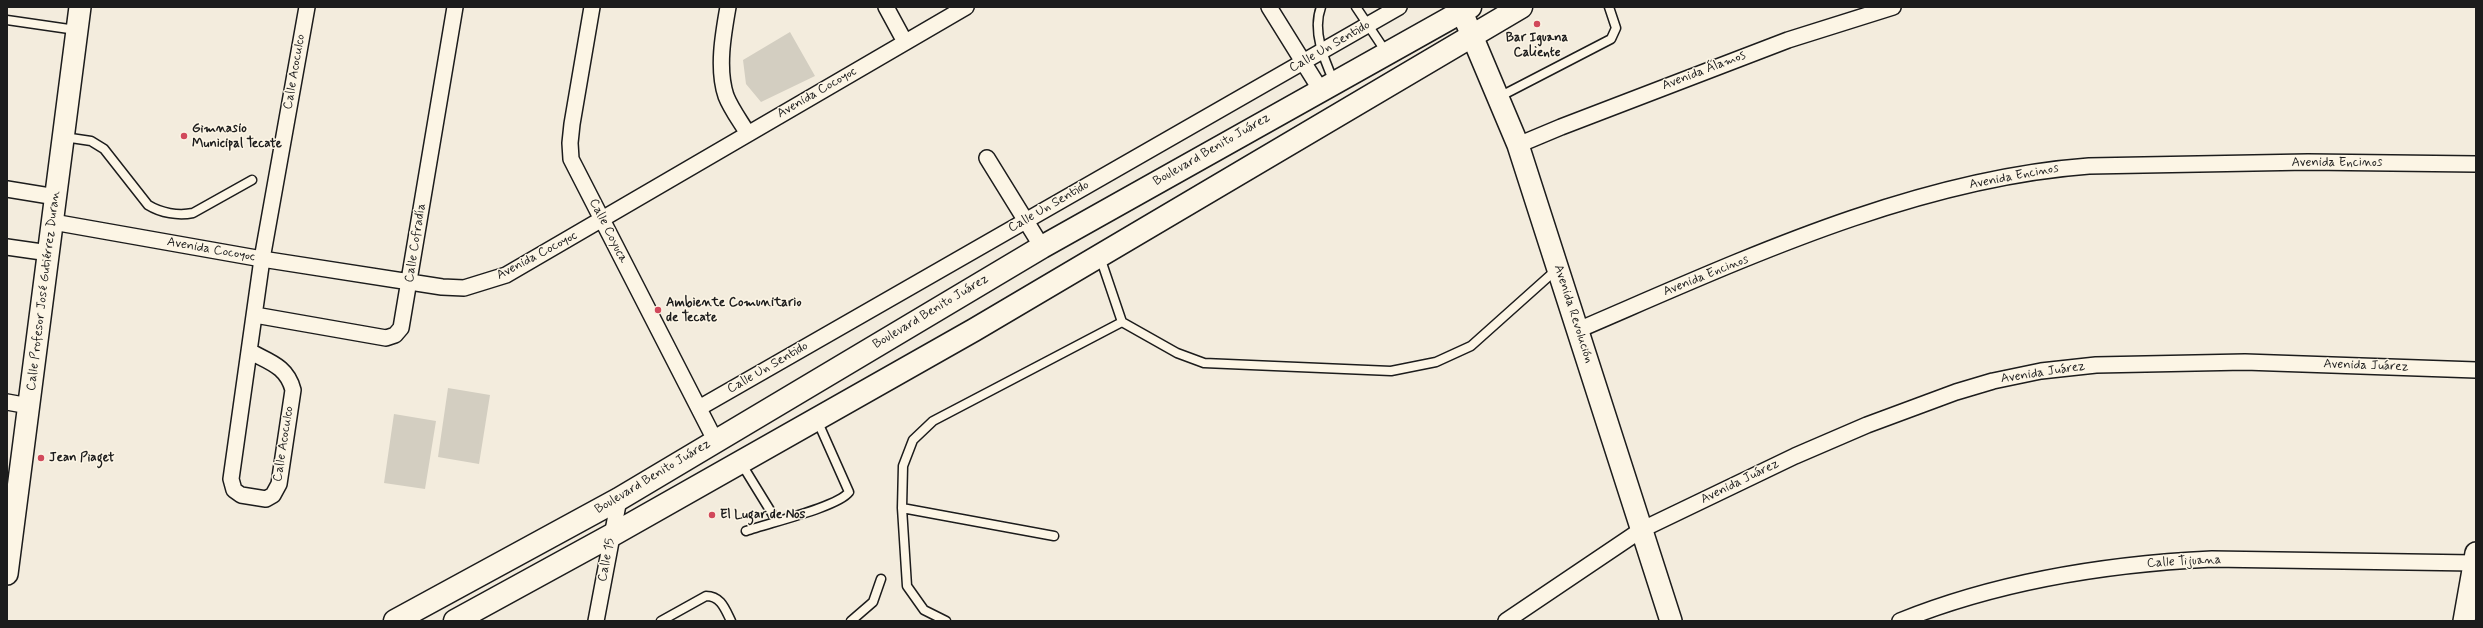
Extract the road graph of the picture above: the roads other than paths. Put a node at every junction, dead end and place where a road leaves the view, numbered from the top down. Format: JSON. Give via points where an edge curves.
{"nodes":[{"id":1,"x":80,"y":7,"type":"edge"},
{"id":2,"x":307,"y":7,"type":"edge"},
{"id":3,"x":455,"y":7,"type":"edge"},
{"id":4,"x":592,"y":7,"type":"edge"},
{"id":5,"x":728,"y":7,"type":"edge"},
{"id":6,"x":886,"y":7,"type":"edge"},
{"id":7,"x":966,"y":7,"type":"edge"},
{"id":8,"x":1269,"y":7,"type":"edge"},
{"id":9,"x":1321,"y":7,"type":"edge"},
{"id":10,"x":1356,"y":7,"type":"edge"},
{"id":11,"x":1399,"y":7,"type":"edge"},
{"id":12,"x":1522,"y":7,"type":"edge"},
{"id":13,"x":1609,"y":7,"type":"edge"},
{"id":14,"x":1894,"y":7,"type":"edge"},
{"id":15,"x":1464,"y":9,"type":"edge"},
{"id":16,"x":7,"y":20,"type":"edge"},
{"id":17,"x":1368,"y":25,"type":"junction"},
{"id":18,"x":77,"y":30,"type":"junction"},
{"id":19,"x":1474,"y":34,"type":"junction"},
{"id":20,"x":905,"y":42,"type":"junction"},
{"id":21,"x":1321,"y":52,"type":"junction"},
{"id":22,"x":1386,"y":53,"type":"junction"},
{"id":23,"x":1304,"y":63,"type":"junction"},
{"id":24,"x":1327,"y":85,"type":"junction"},
{"id":25,"x":1499,"y":96,"type":"junction"},
{"id":26,"x":748,"y":134,"type":"junction"},
{"id":27,"x":63,"y":137,"type":"junction"},
{"id":28,"x":1518,"y":145,"type":"junction"},
{"id":29,"x":987,"y":158,"type":"dead end"},
{"id":30,"x":2476,"y":164,"type":"edge"},
{"id":31,"x":252,"y":180,"type":"dead end"},
{"id":32,"x":7,"y":189,"type":"edge"},
{"id":33,"x":56,"y":197,"type":"junction"},
{"id":34,"x":1025,"y":220,"type":"junction"},
{"id":35,"x":602,"y":221,"type":"junction"},
{"id":36,"x":53,"y":222,"type":"junction"},
{"id":37,"x":7,"y":247,"type":"edge"},
{"id":38,"x":1042,"y":247,"type":"junction"},
{"id":39,"x":50,"y":253,"type":"junction"},
{"id":40,"x":1099,"y":256,"type":"junction"},
{"id":41,"x":262,"y":259,"type":"junction"},
{"id":42,"x":1558,"y":268,"type":"junction"},
{"id":43,"x":410,"y":282,"type":"junction"},
{"id":44,"x":254,"y":314,"type":"junction"},
{"id":45,"x":1122,"y":322,"type":"junction"},
{"id":46,"x":1578,"y":330,"type":"junction"},
{"id":47,"x":249,"y":351,"type":"junction"},
{"id":48,"x":2476,"y":370,"type":"edge"},
{"id":49,"x":7,"y":402,"type":"edge"},
{"id":50,"x":29,"y":406,"type":"junction"},
{"id":51,"x":698,"y":408,"type":"junction"},
{"id":52,"x":816,"y":420,"type":"junction"},
{"id":53,"x":715,"y":440,"type":"junction"},
{"id":54,"x":740,"y":463,"type":"junction"},
{"id":55,"x":619,"y":499,"type":"junction"},
{"id":56,"x":902,"y":508,"type":"junction"},
{"id":57,"x":776,"y":520,"type":"junction"},
{"id":58,"x":1641,"y":530,"type":"junction"},
{"id":59,"x":746,"y":531,"type":"dead end"},
{"id":60,"x":9,"y":534,"type":"edge"},
{"id":61,"x":612,"y":536,"type":"junction"},
{"id":62,"x":1054,"y":536,"type":"dead end"},
{"id":63,"x":2475,"y":558,"type":"edge"},
{"id":64,"x":7,"y":574,"type":"edge"},
{"id":65,"x":881,"y":580,"type":"dead end"},
{"id":66,"x":395,"y":621,"type":"edge"},
{"id":67,"x":455,"y":621,"type":"edge"},
{"id":68,"x":596,"y":621,"type":"edge"},
{"id":69,"x":661,"y":621,"type":"edge"},
{"id":70,"x":731,"y":621,"type":"edge"},
{"id":71,"x":851,"y":621,"type":"edge"},
{"id":72,"x":946,"y":621,"type":"edge"},
{"id":73,"x":1506,"y":621,"type":"edge"},
{"id":74,"x":1671,"y":621,"type":"edge"},
{"id":75,"x":1900,"y":621,"type":"edge"},
{"id":76,"x":2464,"y":621,"type":"edge"}],
"edges":[{"from":1,"to":18,"type":"street","name":"Calle Profesor José Gutiérrez Duran"},
{"from":2,"to":41,"type":"street","name":"Calle Acoculco"},
{"from":3,"to":43,"type":"street","name":"Calle Cofradía"},
{"from":4,"to":35,"type":"street","name":"Calle Coyuca","via":[[570,143],[577,172]]},
{"from":5,"to":26,"type":"street","via":[[722,50],[722,74],[726,97]]},
{"from":6,"to":20,"type":"street"},
{"from":7,"to":20,"type":"street","name":"Avenida Cocoyoc"},
{"from":8,"to":23,"type":"street"},
{"from":9,"to":21,"type":"lane"},
{"from":10,"to":17,"type":"lane"},
{"from":11,"to":17,"type":"street","name":"Calle Un Sentido"},
{"from":12,"to":19,"type":"main road"},
{"from":13,"to":25,"type":"lane","via":[[1616,28],[1611,39]]},
{"from":14,"to":28,"type":"street","name":"Avenida Álamos","via":[[1788,40],[1663,86]]},
{"from":15,"to":19,"type":"street","name":"Avenida Revolución"},
{"from":15,"to":22,"type":"main road","name":"Boulevard Benito Juárez"},
{"from":16,"to":18,"type":"lane"},
{"from":17,"to":21,"type":"street","name":"Calle Un Sentido"},
{"from":17,"to":22,"type":"lane"},
{"from":18,"to":27,"type":"street","name":"Calle Profesor José Gutiérrez Duran"},
{"from":19,"to":25,"type":"street","name":"Avenida Revolución"},
{"from":19,"to":40,"type":"main road"},
{"from":20,"to":26,"type":"street","name":"Avenida Cocoyoc"},
{"from":21,"to":23,"type":"street","name":"Calle Un Sentido"},
{"from":21,"to":24,"type":"lane"},
{"from":22,"to":24,"type":"main road","name":"Boulevard Benito Juárez"},
{"from":23,"to":24,"type":"street"},
{"from":23,"to":34,"type":"street","name":"Calle Un Sentido"},
{"from":24,"to":38,"type":"main road","name":"Boulevard Benito Juárez"},
{"from":25,"to":28,"type":"street","name":"Avenida Revolución"},
{"from":26,"to":35,"type":"street","name":"Avenida Cocoyoc"},
{"from":27,"to":31,"type":"lane","via":[[91,141],[104,149],[148,205],[157,210],[183,215],[193,213]]},
{"from":27,"to":33,"type":"street","name":"Calle Profesor José Gutiérrez Duran"},
{"from":28,"to":42,"type":"street","name":"Avenida Revolución"},
{"from":29,"to":34,"type":"street"},
{"from":30,"to":46,"type":"street","name":"Avenida Encinos","via":[[2308,162],[2097,166],[2059,168],[2023,174],[1898,204],[1830,227],[1723,268]]},
{"from":32,"to":33,"type":"street"},
{"from":33,"to":36,"type":"street","name":"Calle Profesor José Gutiérrez Duran"},
{"from":34,"to":38,"type":"street"},
{"from":34,"to":51,"type":"street","name":"Calle Un Sentido"},
{"from":35,"to":43,"type":"street","name":"Avenida Cocoyoc","via":[[506,275],[486,283],[464,288]]},
{"from":35,"to":51,"type":"street","name":"Calle Coyuca"},
{"from":36,"to":39,"type":"street","name":"Calle Profesor José Gutiérrez Duran"},
{"from":36,"to":41,"type":"street","name":"Avenida Cocoyoc"},
{"from":37,"to":39,"type":"street"},
{"from":38,"to":53,"type":"main road","name":"Boulevard Benito Juárez"},
{"from":39,"to":50,"type":"street","name":"Calle Profesor José Gutiérrez Duran"},
{"from":40,"to":45,"type":"lane"},
{"from":40,"to":52,"type":"main road"},
{"from":41,"to":43,"type":"street","name":"Avenida Cocoyoc"},
{"from":41,"to":44,"type":"street","name":"Calle Acoculco"},
{"from":42,"to":45,"type":"lane","via":[[1471,346],[1436,362],[1391,371],[1204,363],[1177,353]]},
{"from":42,"to":46,"type":"street","name":"Avenida Revolución"},
{"from":43,"to":44,"type":"street","name":"Calle Cofradía","via":[[401,328],[395,335],[386,338]]},
{"from":44,"to":47,"type":"street","name":"Calle Acoculco"},
{"from":45,"to":56,"type":"lane","via":[[932,421],[913,440],[903,466]]},
{"from":46,"to":58,"type":"street","name":"Avenida Revolución"},
{"from":47,"to":47,"type":"street","name":"Calle Acoculco","via":[[279,367],[290,377],[293,390],[279,484],[274,495],[266,499],[241,495],[234,490],[231,479]]},
{"from":48,"to":58,"type":"street","name":"Avenida Juárez","via":[[2245,362],[2096,365],[2041,371],[1956,392],[1867,425],[1795,456]]},
{"from":49,"to":50,"type":"street"},
{"from":50,"to":60,"type":"street","name":"Calle Profesor José Gutiérrez Duran"},
{"from":51,"to":53,"type":"street","name":"Calle Coyuca"},
{"from":52,"to":54,"type":"main road"},
{"from":52,"to":57,"type":"lane","via":[[849,492],[845,497],[828,504]]},
{"from":53,"to":55,"type":"main road","name":"Boulevard Benito Juárez"},
{"from":54,"to":57,"type":"lane"},
{"from":54,"to":61,"type":"main road"},
{"from":55,"to":61,"type":"street","name":"Calle 15"},
{"from":55,"to":66,"type":"main road","name":"Boulevard Benito Juárez"},
{"from":56,"to":62,"type":"lane"},
{"from":56,"to":72,"type":"lane","via":[[907,586],[924,610]]},
{"from":57,"to":59,"type":"lane"},
{"from":58,"to":73,"type":"street","name":"Avenida Juárez"},
{"from":58,"to":74,"type":"street","name":"Avenida Revolución"},
{"from":60,"to":64,"type":"street","name":"Calle Profesor José Gutiérrez Duran"},
{"from":61,"to":67,"type":"main road"},
{"from":61,"to":68,"type":"street","name":"Calle 15"},
{"from":63,"to":75,"type":"street","name":"Calle Tijuana","via":[[2212,559],[2146,564],[2071,573],[1942,604]]},
{"from":63,"to":76,"type":"street"},
{"from":65,"to":71,"type":"lane","via":[[873,602]]},
{"from":69,"to":70,"type":"lane","via":[[706,596],[720,600]]}]}
